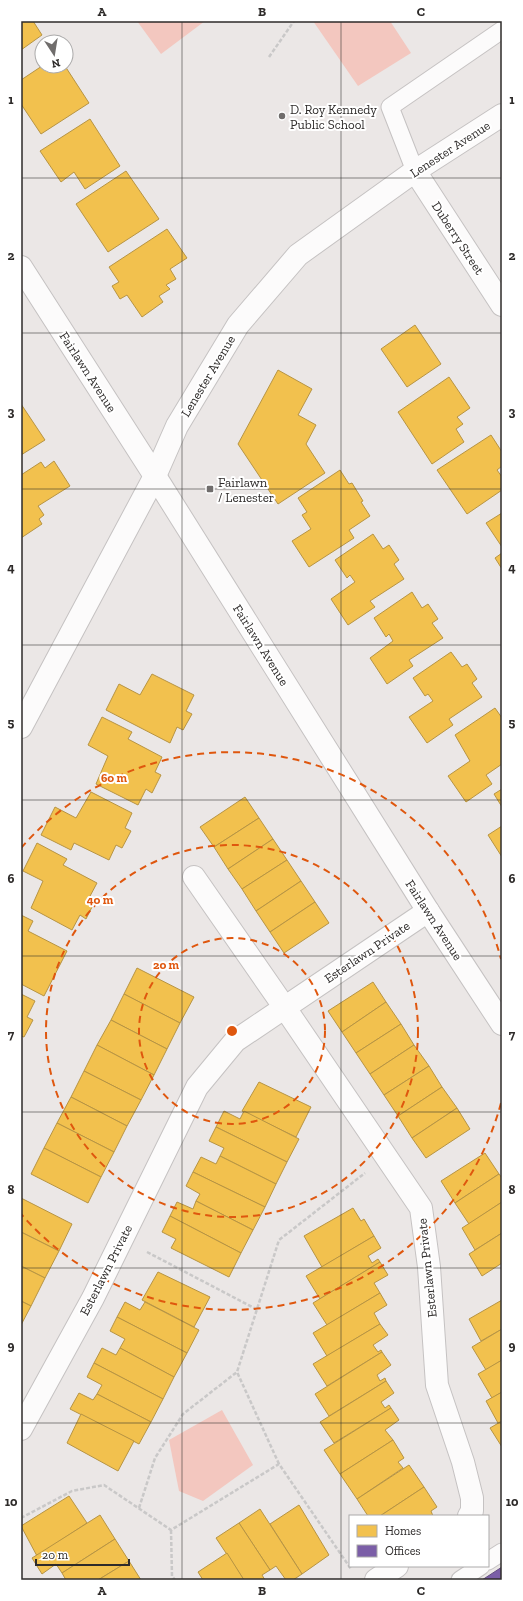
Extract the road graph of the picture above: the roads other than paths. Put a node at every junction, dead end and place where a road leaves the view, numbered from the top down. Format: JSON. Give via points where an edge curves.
{"nodes":[{"id":1,"x":502,"y":30,"type":"edge"},
{"id":2,"x":502,"y":115,"type":"edge"},
{"id":3,"x":415,"y":171,"type":"junction"},
{"id":4,"x":21,"y":267,"type":"edge"},
{"id":5,"x":502,"y":306,"type":"edge"},
{"id":6,"x":155,"y":476,"type":"junction"},
{"id":7,"x":21,"y":727,"type":"edge"},
{"id":8,"x":194,"y":878,"type":"dead end"},
{"id":9,"x":428,"y":911,"type":"junction"},
{"id":10,"x":285,"y":1008,"type":"junction"},
{"id":11,"x":502,"y":1024,"type":"edge"},
{"id":12,"x":21,"y":1429,"type":"edge"},
{"id":13,"x":470,"y":1515,"type":"edge"},
{"id":14,"x":502,"y":1552,"type":"edge"},
{"id":15,"x":489,"y":1560,"type":"edge"},
{"id":16,"x":396,"y":1567,"type":"edge"},
{"id":17,"x":480,"y":1567,"type":"edge"},
{"id":18,"x":376,"y":1580,"type":"edge"},
{"id":19,"x":460,"y":1580,"type":"edge"}],
"edges":[{"from":1,"to":3,"type":"lane","via":[[390,107]]},
{"from":2,"to":3,"type":"street","name":"Lenester Avenue"},
{"from":3,"to":5,"type":"street","name":"Duberry Street"},
{"from":3,"to":6,"type":"street","name":"Lenester Avenue","via":[[298,255],[238,325],[177,426]]},
{"from":4,"to":6,"type":"street","name":"Fairlawn Avenue"},
{"from":6,"to":7,"type":"street","name":"Lenester Avenue"},
{"from":6,"to":9,"type":"street","name":"Fairlawn Avenue"},
{"from":8,"to":10,"type":"street","name":"Esterlawn Private"},
{"from":9,"to":10,"type":"street","name":"Esterlawn Private"},
{"from":9,"to":11,"type":"street","name":"Fairlawn Avenue"},
{"from":10,"to":12,"type":"street","name":"Esterlawn Private","via":[[235,1042],[197,1087],[93,1298]]},
{"from":10,"to":13,"type":"street","name":"Esterlawn Private","via":[[421,1208],[429,1266],[438,1385],[472,1498]]},
{"from":14,"to":15,"type":"lane"},
{"from":16,"to":18,"type":"street"},
{"from":17,"to":19,"type":"lane"}]}
